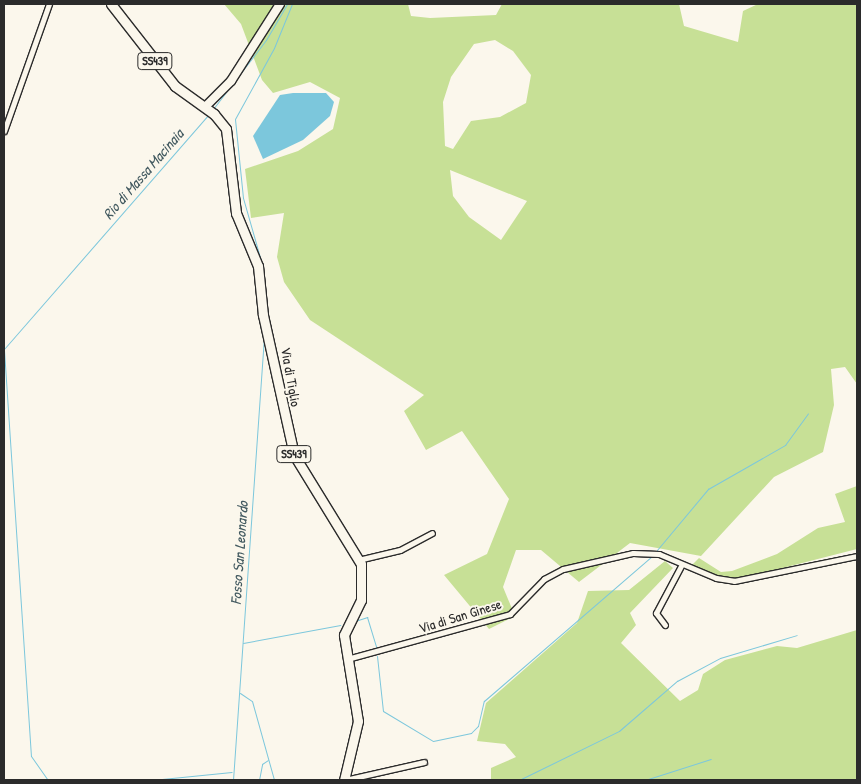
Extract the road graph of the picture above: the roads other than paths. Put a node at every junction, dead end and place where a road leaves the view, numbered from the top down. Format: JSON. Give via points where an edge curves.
{"nodes":[{"id":1,"x":49,"y":4,"type":"edge"},
{"id":2,"x":111,"y":4,"type":"edge"},
{"id":3,"x":280,"y":4,"type":"edge"},
{"id":4,"x":209,"y":110,"type":"junction"},
{"id":5,"x":4,"y":131,"type":"edge"},
{"id":6,"x":432,"y":533,"type":"dead end"},
{"id":7,"x":857,"y":556,"type":"edge"},
{"id":8,"x":358,"y":560,"type":"junction"},
{"id":9,"x":682,"y":564,"type":"junction"},
{"id":10,"x":664,"y":625,"type":"dead end"},
{"id":11,"x":347,"y":659,"type":"junction"},
{"id":12,"x":424,"y":762,"type":"dead end"},
{"id":13,"x":345,"y":780,"type":"edge"}],
"edges":[{"from":1,"to":5,"type":"street"},
{"from":2,"to":4,"type":"main road","name":"Via di Tiglio","number":"SS439","via":[[175,86]]},
{"from":3,"to":4,"type":"street"},
{"from":4,"to":8,"type":"main road","name":"Via di Tiglio","number":"SS439","via":[[229,140],[236,213],[258,266],[263,315],[294,455]]},
{"from":6,"to":8,"type":"street","via":[[400,550]]},
{"from":7,"to":9,"type":"street","name":"Via di San Ginese","via":[[741,580],[716,578]]},
{"from":8,"to":11,"type":"main road","name":"Via di Tiglio","number":"SS439","via":[[364,589],[344,635]]},
{"from":9,"to":10,"type":"street","via":[[656,613]]},
{"from":9,"to":11,"type":"street","name":"Via di San Ginese","via":[[644,552],[578,565],[544,579],[510,614]]},
{"from":11,"to":13,"type":"main road","name":"Via di Tiglio","number":"SS439","via":[[358,721]]},
{"from":12,"to":13,"type":"street"}]}
